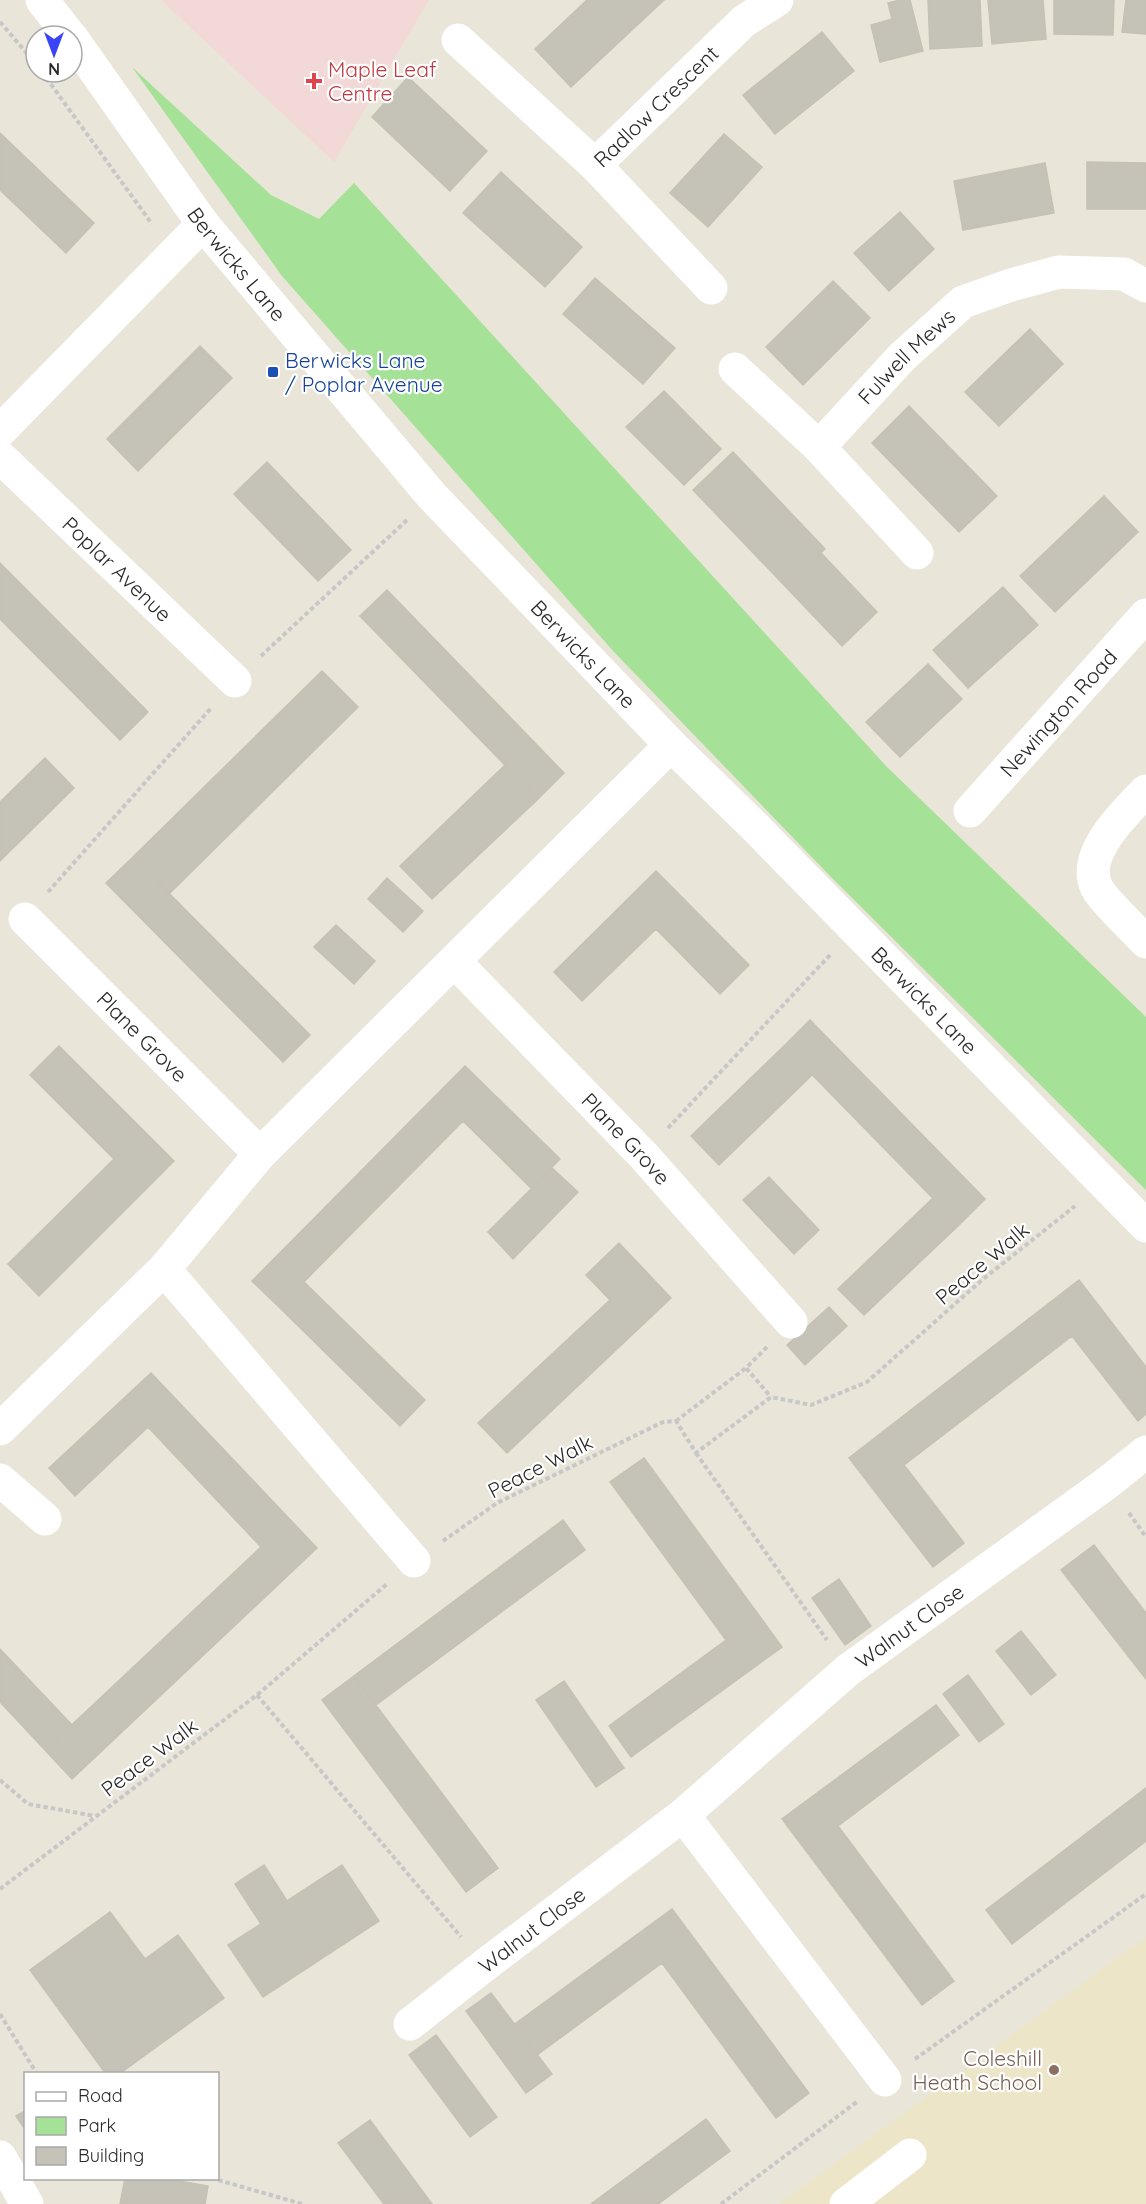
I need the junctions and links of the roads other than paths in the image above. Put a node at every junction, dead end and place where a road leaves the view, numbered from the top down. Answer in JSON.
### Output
{"nodes":[{"id":1,"x":42,"y":0,"type":"edge"},
{"id":2,"x":777,"y":0,"type":"edge"},
{"id":3,"x":61,"y":24,"type":"edge"},
{"id":4,"x":458,"y":40,"type":"dead end"},
{"id":5,"x":84,"y":55,"type":"edge"},
{"id":6,"x":595,"y":165,"type":"junction"},
{"id":7,"x":203,"y":224,"type":"junction"},
{"id":8,"x":1146,"y":286,"type":"edge"},
{"id":9,"x":711,"y":288,"type":"dead end"},
{"id":10,"x":735,"y":369,"type":"dead end"},
{"id":11,"x":0,"y":430,"type":"edge"},
{"id":12,"x":819,"y":447,"type":"junction"},
{"id":13,"x":0,"y":458,"type":"edge"},
{"id":14,"x":917,"y":553,"type":"dead end"},
{"id":15,"x":1143,"y":626,"type":"edge"},
{"id":16,"x":235,"y":681,"type":"road end"},
{"id":17,"x":671,"y":745,"type":"junction"},
{"id":18,"x":1146,"y":791,"type":"edge"},
{"id":19,"x":970,"y":811,"type":"dead end"},
{"id":20,"x":25,"y":918,"type":"road end"},
{"id":21,"x":1146,"y":942,"type":"edge"},
{"id":22,"x":455,"y":962,"type":"junction"},
{"id":23,"x":260,"y":1154,"type":"junction"},
{"id":24,"x":1146,"y":1226,"type":"edge"},
{"id":25,"x":164,"y":1269,"type":"junction"},
{"id":26,"x":790,"y":1323,"type":"road end"},
{"id":27,"x":0,"y":1429,"type":"edge"},
{"id":28,"x":1146,"y":1452,"type":"edge"},
{"id":29,"x":0,"y":1480,"type":"edge"},
{"id":30,"x":45,"y":1519,"type":"dead end"},
{"id":31,"x":414,"y":1561,"type":"road end"},
{"id":32,"x":683,"y":1815,"type":"junction"},
{"id":33,"x":410,"y":2024,"type":"dead end"},
{"id":34,"x":885,"y":2080,"type":"road end"},
{"id":35,"x":910,"y":2155,"type":"dead end"},
{"id":36,"x":0,"y":2157,"type":"edge"},
{"id":37,"x":27,"y":2204,"type":"edge"},
{"id":38,"x":846,"y":2204,"type":"edge"}],
"edges":[{"from":1,"to":3,"type":"street","name":"Berwicks Lane"},
{"from":2,"to":6,"type":"street","name":"Radlow Crescent"},
{"from":4,"to":6,"type":"street","name":"Radlow Crescent"},
{"from":5,"to":7,"type":"street","name":"Berwicks Lane"},
{"from":6,"to":9,"type":"street"},
{"from":7,"to":11,"type":"street"},
{"from":7,"to":17,"type":"street","name":"Berwicks Lane"},
{"from":8,"to":12,"type":"street","name":"Fulwell Mews"},
{"from":10,"to":12,"type":"street"},
{"from":12,"to":14,"type":"street"},
{"from":13,"to":16,"type":"street","name":"Poplar Avenue"},
{"from":15,"to":19,"type":"street","name":"Newington Road"},
{"from":17,"to":22,"type":"street"},
{"from":17,"to":24,"type":"street","name":"Berwicks Lane"},
{"from":18,"to":21,"type":"street"},
{"from":20,"to":23,"type":"street","name":"Plane Grove"},
{"from":22,"to":23,"type":"street"},
{"from":22,"to":26,"type":"street","name":"Plane Grove"},
{"from":23,"to":25,"type":"street"},
{"from":25,"to":27,"type":"street"},
{"from":25,"to":31,"type":"street"},
{"from":28,"to":32,"type":"street","name":"Walnut Close"},
{"from":29,"to":30,"type":"street"},
{"from":32,"to":33,"type":"street","name":"Walnut Close"},
{"from":32,"to":34,"type":"street"},
{"from":35,"to":38,"type":"street"},
{"from":36,"to":37,"type":"street"}]}
